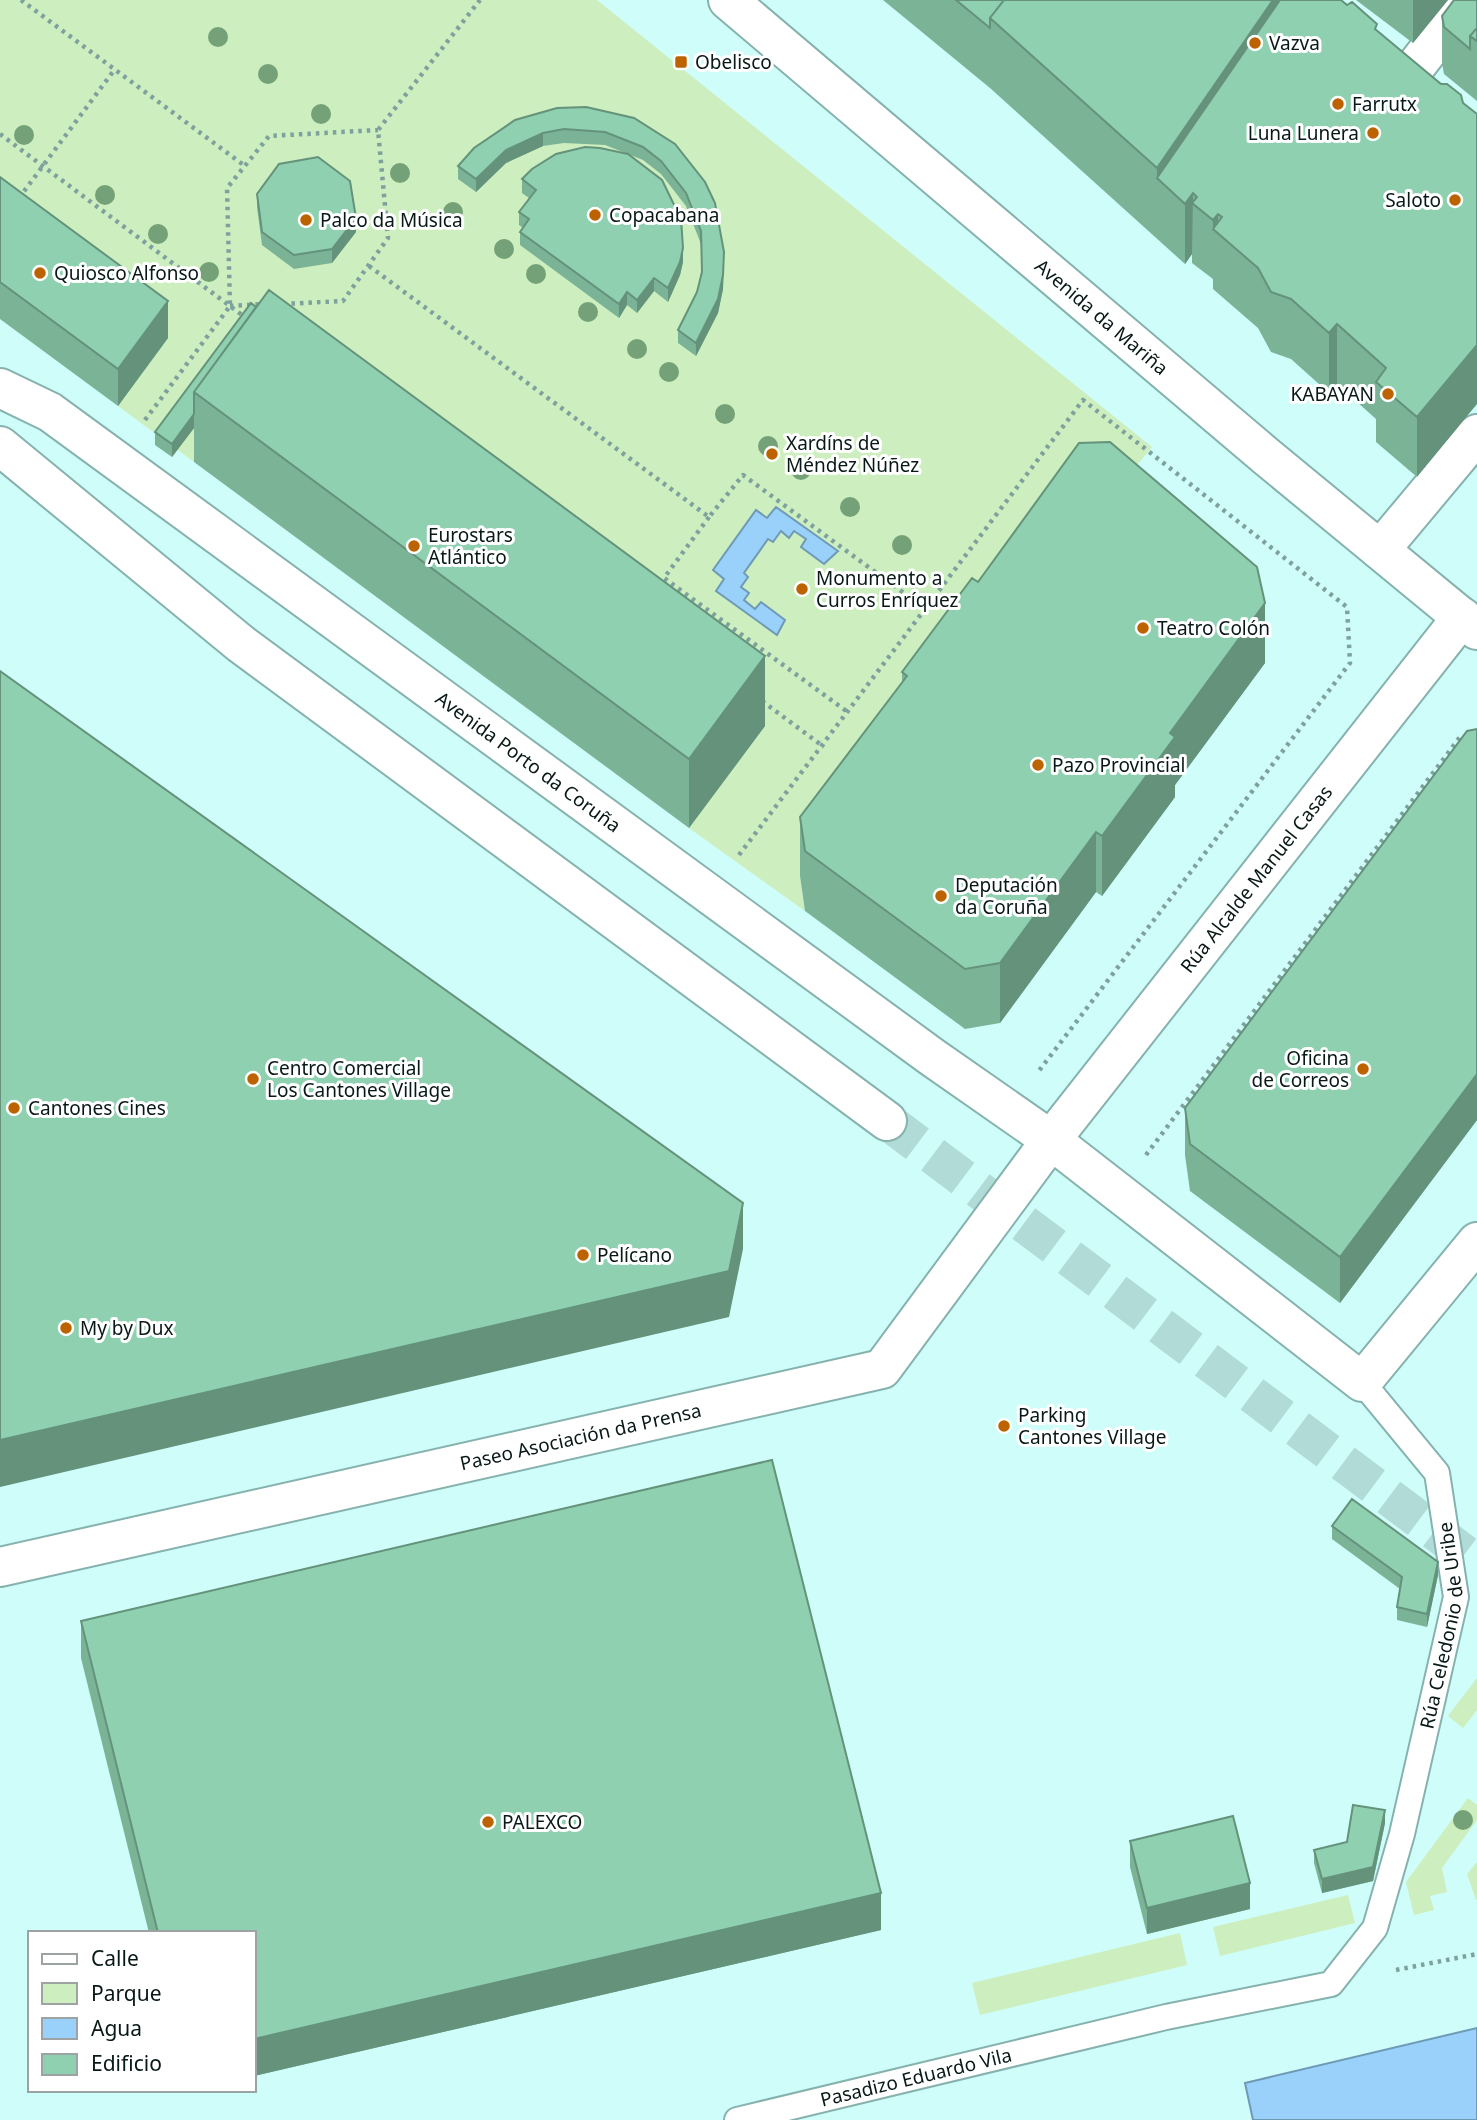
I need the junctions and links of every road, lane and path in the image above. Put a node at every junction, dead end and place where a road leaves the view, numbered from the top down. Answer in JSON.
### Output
{"nodes":[{"id":1,"x":21,"y":0,"type":"edge"},
{"id":2,"x":480,"y":0,"type":"edge"},
{"id":3,"x":728,"y":0,"type":"edge"},
{"id":4,"x":1467,"y":0,"type":"edge"},
{"id":5,"x":1375,"y":55,"type":"edge"},
{"id":6,"x":115,"y":69,"type":"junction"},
{"id":7,"x":1406,"y":79,"type":"junction"},
{"id":8,"x":1436,"y":106,"type":"edge"},
{"id":9,"x":378,"y":130,"type":"junction"},
{"id":10,"x":0,"y":134,"type":"edge"},
{"id":11,"x":43,"y":166,"type":"junction"},
{"id":12,"x":245,"y":166,"type":"junction"},
{"id":13,"x":13,"y":207,"type":"edge"},
{"id":14,"x":369,"y":266,"type":"junction"},
{"id":15,"x":268,"y":304,"type":"edge"},
{"id":16,"x":281,"y":304,"type":"edge"},
{"id":17,"x":230,"y":306,"type":"junction"},
{"id":18,"x":253,"y":322,"type":"edge"},
{"id":19,"x":0,"y":388,"type":"edge"},
{"id":20,"x":142,"y":424,"type":"dead end"},
{"id":21,"x":1477,"y":434,"type":"edge"},
{"id":22,"x":0,"y":446,"type":"edge"},
{"id":23,"x":709,"y":517,"type":"junction"},
{"id":24,"x":1380,"y":550,"type":"junction"},
{"id":25,"x":927,"y":610,"type":"junction"},
{"id":26,"x":1469,"y":624,"type":"edge"},
{"id":27,"x":757,"y":697,"type":"edge"},
{"id":28,"x":849,"y":713,"type":"junction"},
{"id":29,"x":1477,"y":744,"type":"edge"},
{"id":30,"x":824,"y":747,"type":"junction"},
{"id":31,"x":733,"y":862,"type":"dead end"},
{"id":32,"x":1031,"y":1082,"type":"dead end"},
{"id":33,"x":887,"y":1121,"type":"tunnel mouth"},
{"id":34,"x":1051,"y":1140,"type":"junction"},
{"id":35,"x":1144,"y":1157,"type":"dead end"},
{"id":36,"x":1477,"y":1242,"type":"edge"},
{"id":37,"x":1362,"y":1382,"type":"junction"},
{"id":38,"x":0,"y":1567,"type":"edge"},
{"id":39,"x":1477,"y":1954,"type":"edge"},
{"id":40,"x":1331,"y":1984,"type":"junction"},
{"id":41,"x":737,"y":2120,"type":"edge"}],
"edges":[{"from":1,"to":6,"type":"path"},
{"from":2,"to":9,"type":"path"},
{"from":3,"to":24,"type":"street","name":"Avenida da Mariña"},
{"from":4,"to":7,"type":"street"},
{"from":5,"to":7,"type":"street"},
{"from":6,"to":11,"type":"path"},
{"from":6,"to":12,"type":"path"},
{"from":7,"to":8,"type":"street"},
{"from":9,"to":12,"type":"path"},
{"from":9,"to":14,"type":"path"},
{"from":10,"to":11,"type":"path"},
{"from":11,"to":13,"type":"path"},
{"from":11,"to":17,"type":"path"},
{"from":12,"to":17,"type":"path"},
{"from":14,"to":16,"type":"path"},
{"from":14,"to":23,"type":"path"},
{"from":15,"to":17,"type":"path"},
{"from":17,"to":18,"type":"path"},
{"from":17,"to":20,"type":"path"},
{"from":19,"to":34,"type":"street","name":"Avenida Porto da Coruña"},
{"from":21,"to":24,"type":"street"},
{"from":22,"to":33,"type":"street"},
{"from":23,"to":25,"type":"path"},
{"from":23,"to":28,"type":"path"},
{"from":24,"to":26,"type":"street","name":"Avenida da Mariña"},
{"from":25,"to":28,"type":"path"},
{"from":25,"to":32,"type":"path"},
{"from":26,"to":34,"type":"street","name":"Rúa Alcalde Manuel Casas"},
{"from":27,"to":30,"type":"path"},
{"from":28,"to":30,"type":"path"},
{"from":29,"to":35,"type":"path"},
{"from":30,"to":31,"type":"path"},
{"from":34,"to":37,"type":"street","name":"Rúa Celedonio de Uribe"},
{"from":34,"to":38,"type":"street","name":"Paseo Asociación da Prensa"},
{"from":36,"to":37,"type":"street"},
{"from":37,"to":40,"type":"lane","name":"Rúa Celedonio de Uribe"},
{"from":39,"to":40,"type":"path"},
{"from":40,"to":41,"type":"lane","name":"Pasadizo Eduardo Vila"}]}
